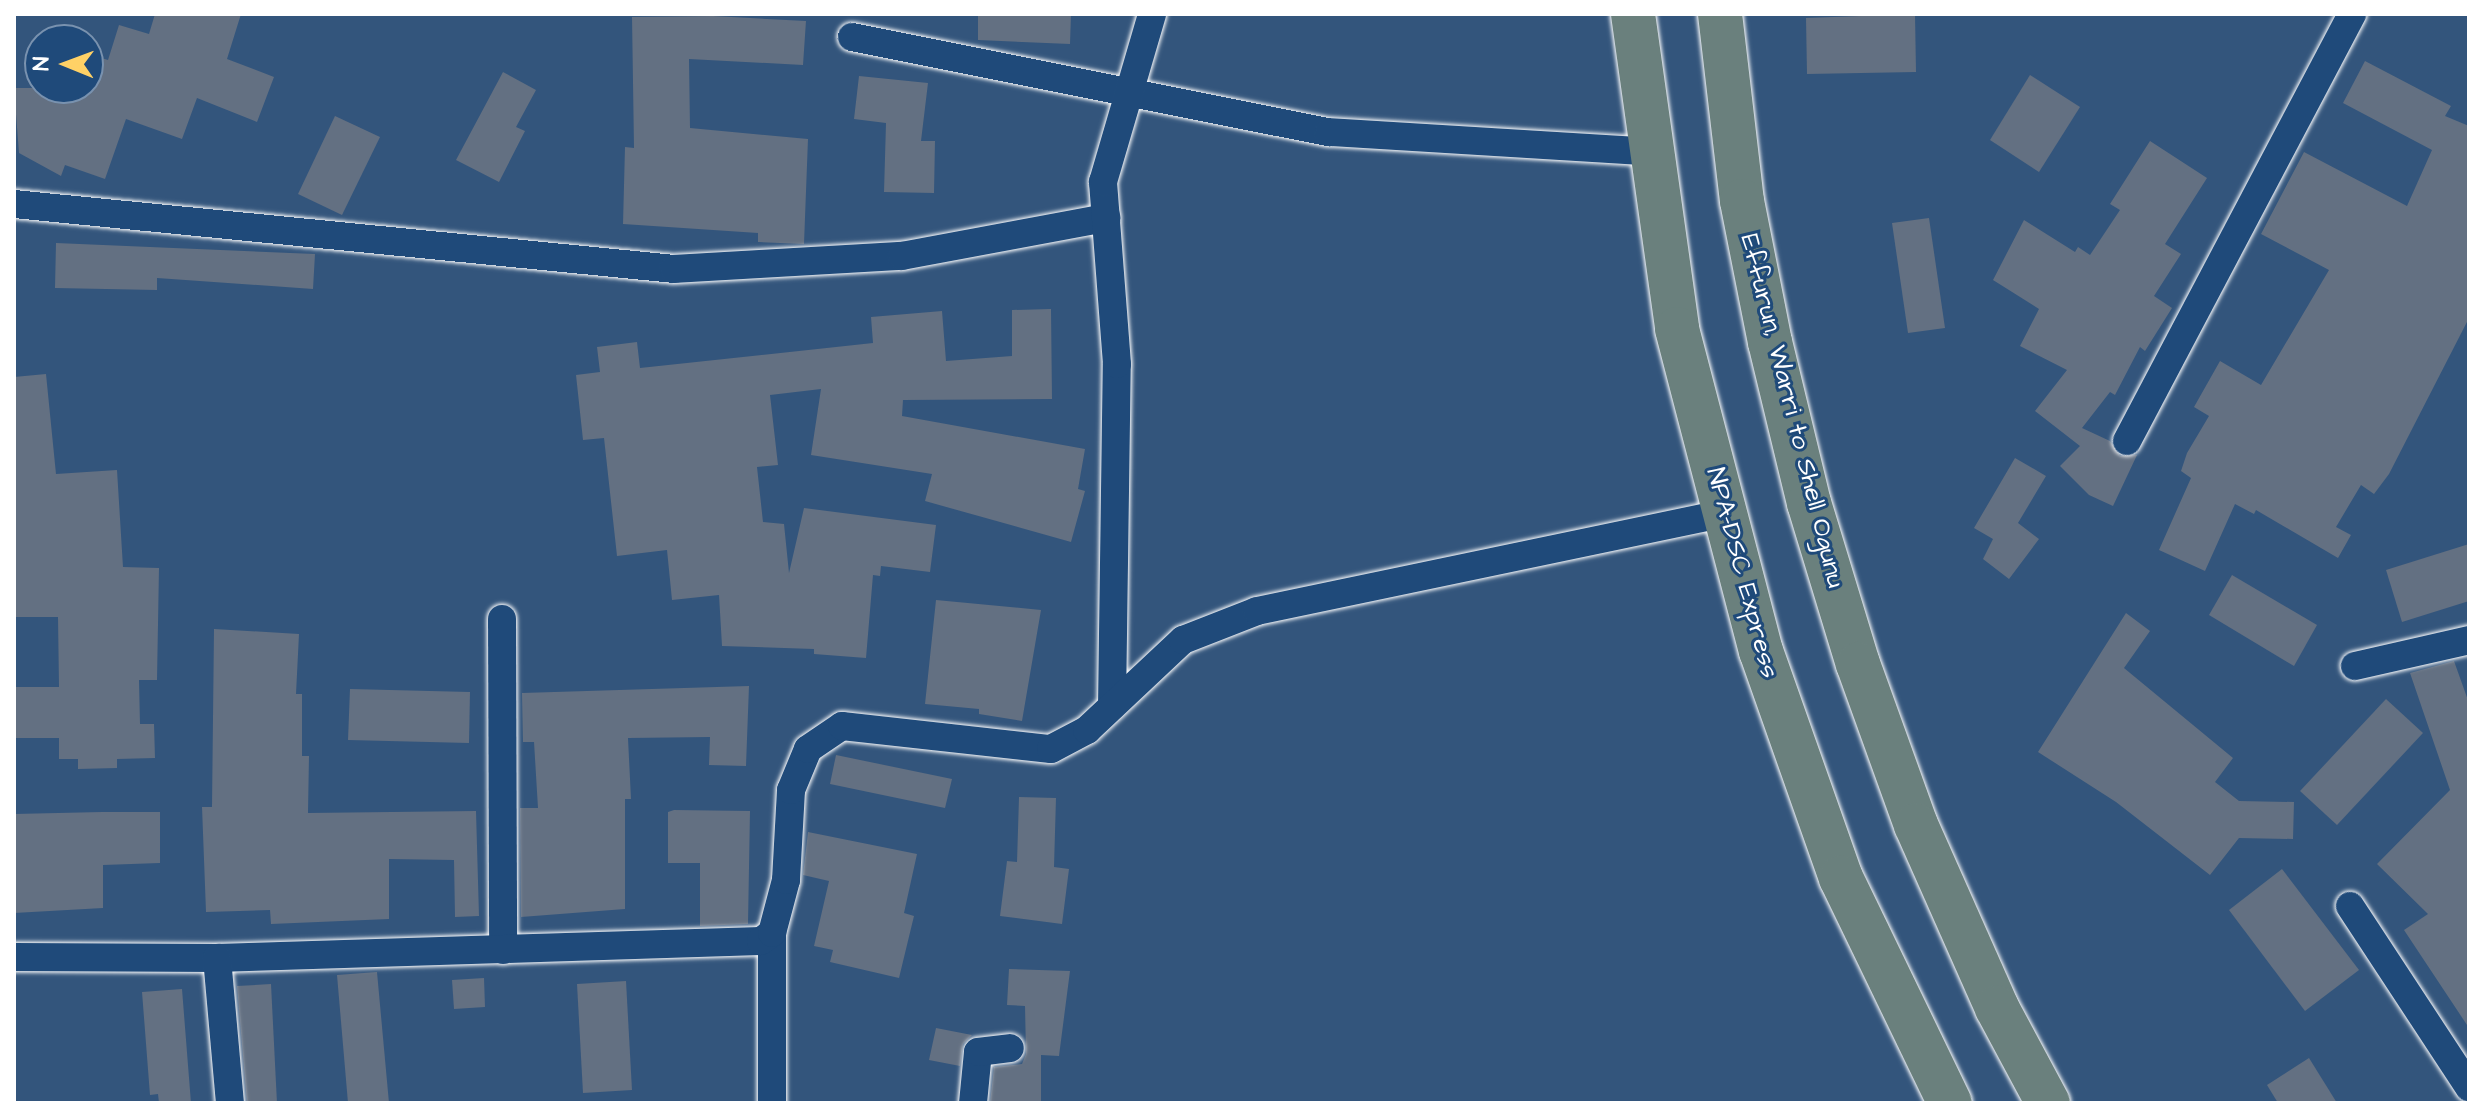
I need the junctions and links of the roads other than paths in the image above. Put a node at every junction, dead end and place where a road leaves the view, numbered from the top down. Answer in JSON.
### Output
{"nodes":[{"id":1,"x":1152,"y":14,"type":"edge"},
{"id":2,"x":1633,"y":14,"type":"edge"},
{"id":3,"x":1720,"y":14,"type":"edge"},
{"id":4,"x":2352,"y":14,"type":"edge"},
{"id":5,"x":852,"y":37,"type":"dead end"},
{"id":6,"x":1126,"y":92,"type":"junction"},
{"id":7,"x":1652,"y":152,"type":"junction"},
{"id":8,"x":14,"y":204,"type":"edge"},
{"id":9,"x":1106,"y":218,"type":"junction"},
{"id":10,"x":2127,"y":441,"type":"dead end"},
{"id":11,"x":1725,"y":513,"type":"junction"},
{"id":12,"x":502,"y":619,"type":"dead end"},
{"id":13,"x":2469,"y":640,"type":"edge"},
{"id":14,"x":2355,"y":666,"type":"dead end"},
{"id":15,"x":1112,"y":706,"type":"junction"},
{"id":16,"x":2350,"y":906,"type":"dead end"},
{"id":17,"x":772,"y":933,"type":"junction"},
{"id":18,"x":503,"y":950,"type":"junction"},
{"id":19,"x":14,"y":957,"type":"edge"},
{"id":20,"x":217,"y":958,"type":"junction"},
{"id":21,"x":1010,"y":1048,"type":"dead end"},
{"id":22,"x":2469,"y":1087,"type":"edge"},
{"id":23,"x":230,"y":1103,"type":"edge"},
{"id":24,"x":772,"y":1103,"type":"edge"},
{"id":25,"x":973,"y":1103,"type":"edge"},
{"id":26,"x":1950,"y":1103,"type":"edge"},
{"id":27,"x":2048,"y":1103,"type":"edge"}],
"edges":[{"from":1,"to":6,"type":"street"},
{"from":2,"to":7,"type":"main road","name":"NPA-DSC Express"},
{"from":3,"to":27,"type":"main road","name":"Effurun, Warri to Shell Ogunu"},
{"from":4,"to":10,"type":"street"},
{"from":5,"to":6,"type":"street"},
{"from":6,"to":7,"type":"street"},
{"from":6,"to":9,"type":"street"},
{"from":7,"to":11,"type":"main road","name":"NPA-DSC Express"},
{"from":8,"to":9,"type":"street"},
{"from":9,"to":15,"type":"street"},
{"from":11,"to":15,"type":"street"},
{"from":11,"to":26,"type":"main road","name":"NPA-DSC Express"},
{"from":12,"to":18,"type":"street"},
{"from":13,"to":14,"type":"street"},
{"from":15,"to":17,"type":"street"},
{"from":16,"to":22,"type":"street"},
{"from":17,"to":18,"type":"street"},
{"from":17,"to":24,"type":"street"},
{"from":18,"to":20,"type":"street"},
{"from":19,"to":20,"type":"street"},
{"from":20,"to":23,"type":"street"},
{"from":21,"to":25,"type":"street"}]}
